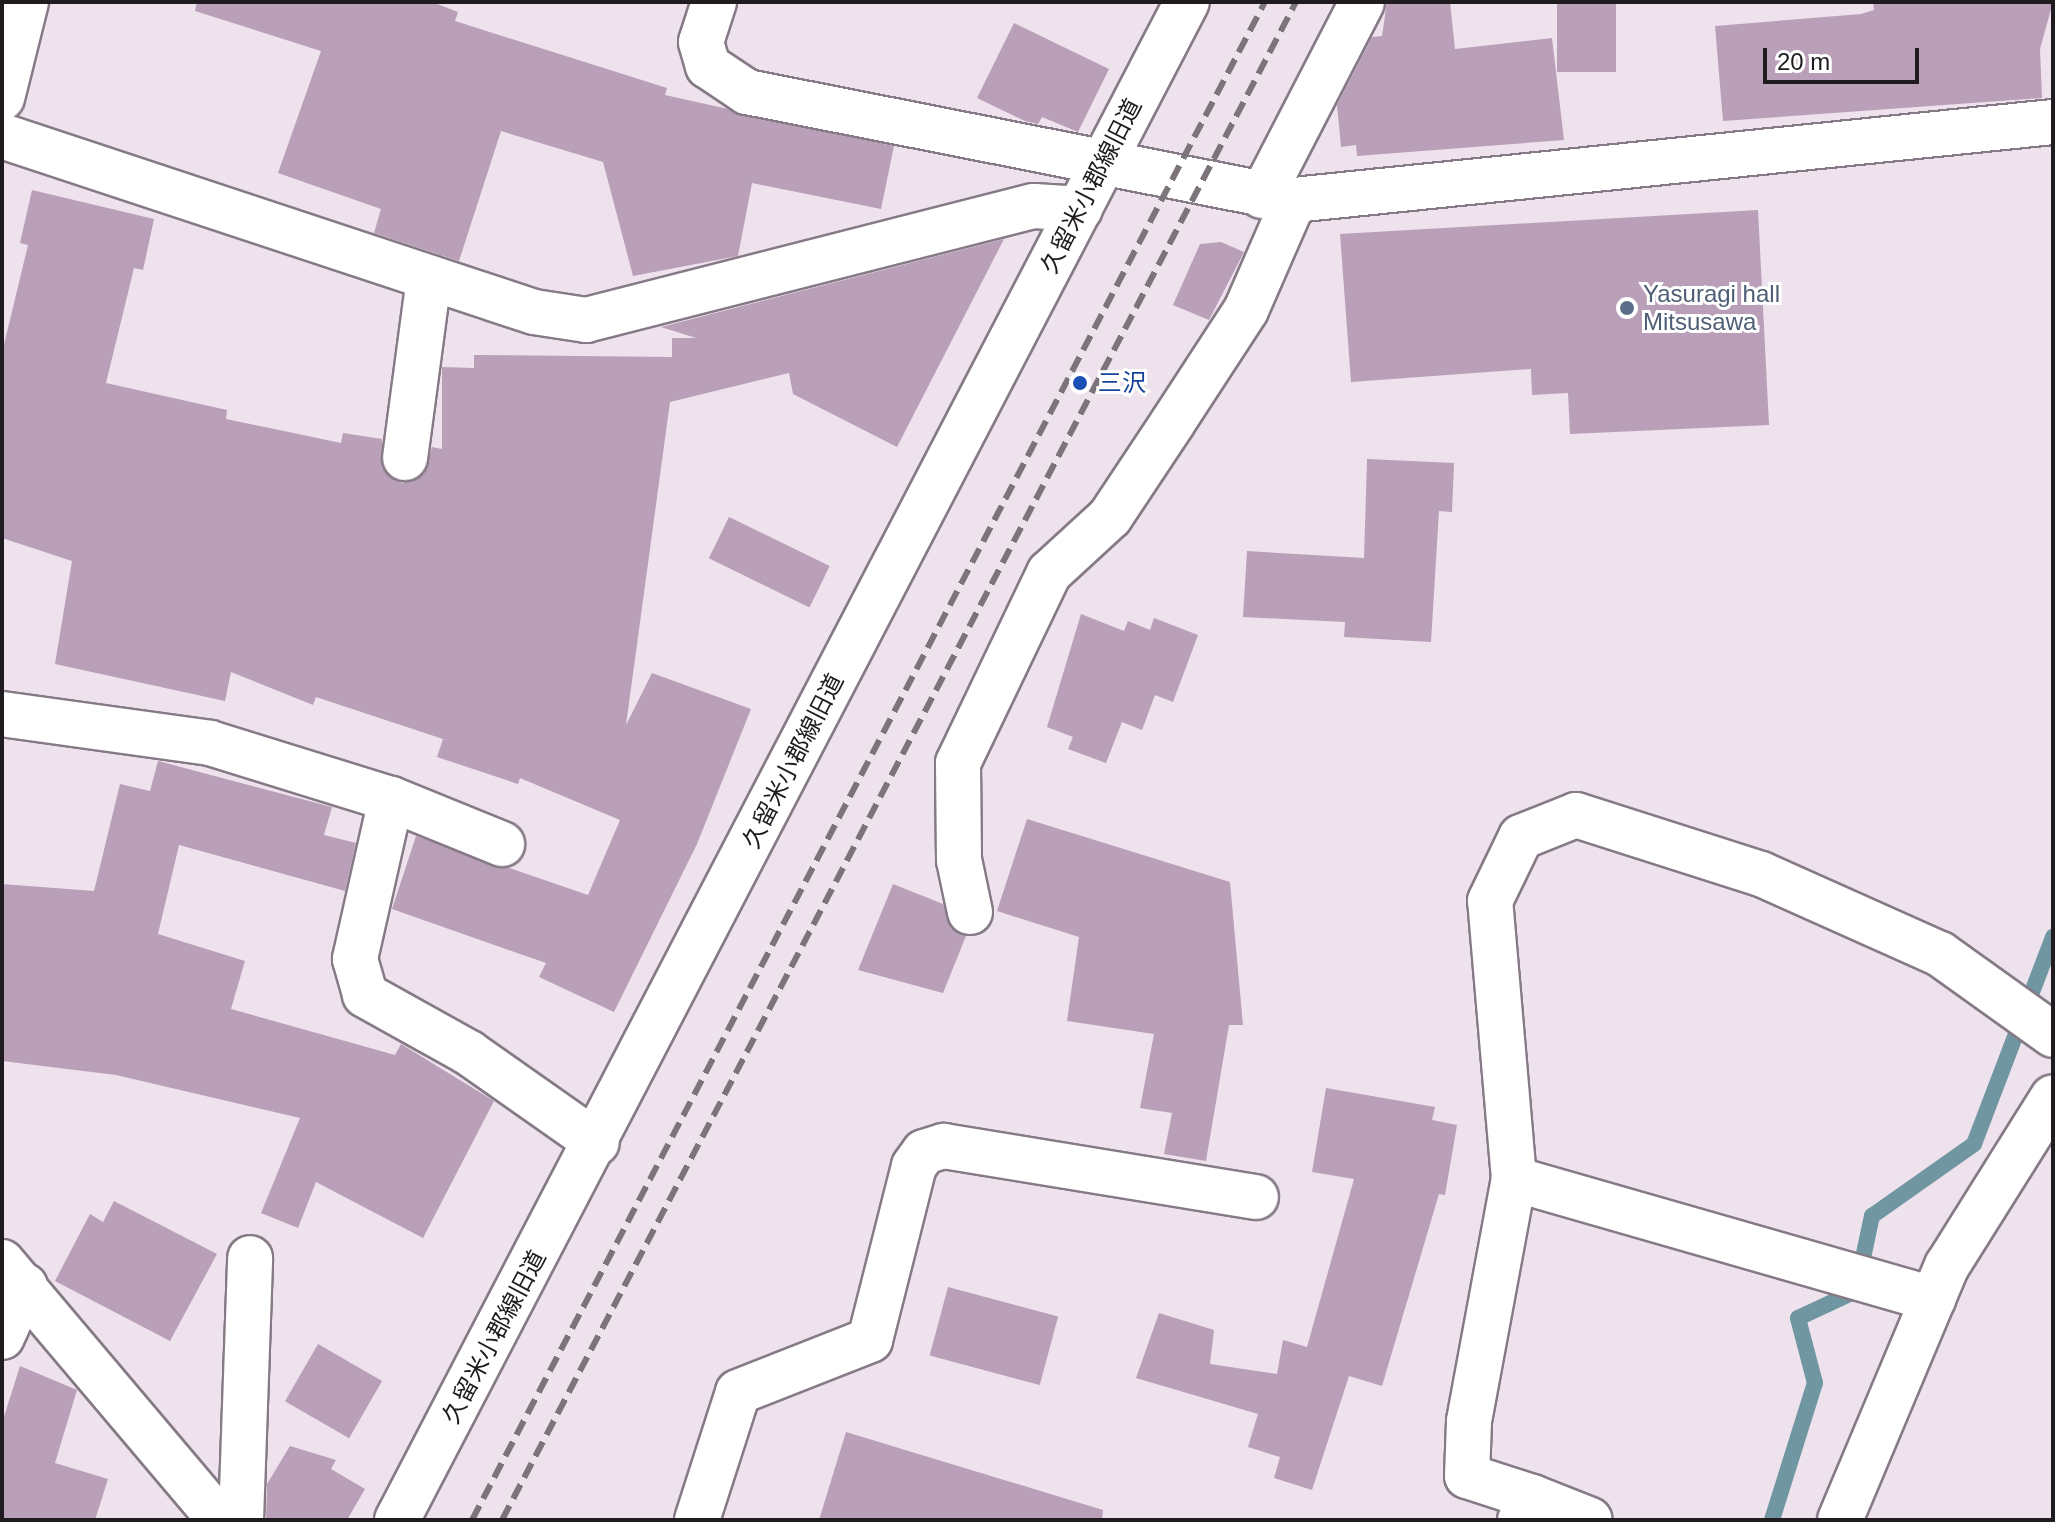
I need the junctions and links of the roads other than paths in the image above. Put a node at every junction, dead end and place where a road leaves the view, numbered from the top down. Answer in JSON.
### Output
{"nodes":[{"id":1,"x":26,"y":2,"type":"edge"},
{"id":2,"x":714,"y":2,"type":"edge"},
{"id":3,"x":1187,"y":2,"type":"edge"},
{"id":4,"x":1362,"y":2,"type":"edge"},
{"id":5,"x":2,"y":98,"type":"edge"},
{"id":6,"x":2053,"y":122,"type":"edge"},
{"id":7,"x":2,"y":136,"type":"edge"},
{"id":8,"x":1103,"y":159,"type":"junction"},
{"id":9,"x":1278,"y":198,"type":"junction"},
{"id":10,"x":1080,"y":209,"type":"junction"},
{"id":11,"x":429,"y":278,"type":"junction"},
{"id":12,"x":405,"y":458,"type":"dead end"},
{"id":13,"x":2,"y":714,"type":"edge"},
{"id":14,"x":391,"y":799,"type":"junction"},
{"id":15,"x":502,"y":844,"type":"dead end"},
{"id":16,"x":970,"y":912,"type":"dead end"},
{"id":17,"x":2053,"y":1035,"type":"edge"},
{"id":18,"x":2053,"y":1097,"type":"edge"},
{"id":19,"x":597,"y":1143,"type":"junction"},
{"id":20,"x":1514,"y":1179,"type":"junction"},
{"id":21,"x":1256,"y":1197,"type":"dead end"},
{"id":22,"x":250,"y":1258,"type":"dead end"},
{"id":23,"x":13,"y":1274,"type":"edge"},
{"id":24,"x":1933,"y":1299,"type":"junction"},
{"id":25,"x":2,"y":1337,"type":"edge"},
{"id":26,"x":1526,"y":1508,"type":"edge"},
{"id":27,"x":220,"y":1520,"type":"edge"},
{"id":28,"x":241,"y":1520,"type":"edge"},
{"id":29,"x":397,"y":1520,"type":"edge"},
{"id":30,"x":697,"y":1520,"type":"edge"},
{"id":31,"x":1590,"y":1520,"type":"edge"},
{"id":32,"x":1840,"y":1520,"type":"edge"}],
"edges":[{"from":1,"to":5,"type":"street"},
{"from":2,"to":8,"type":"street"},
{"from":3,"to":8,"type":"street","name":"久留米小郡線旧道"},
{"from":4,"to":9,"type":"street"},
{"from":6,"to":9,"type":"street"},
{"from":7,"to":11,"type":"street"},
{"from":8,"to":9,"type":"street"},
{"from":8,"to":10,"type":"street","name":"久留米小郡線旧道"},
{"from":9,"to":16,"type":"street"},
{"from":10,"to":11,"type":"street"},
{"from":10,"to":19,"type":"street","name":"久留米小郡線旧道"},
{"from":11,"to":12,"type":"street"},
{"from":13,"to":14,"type":"street"},
{"from":14,"to":15,"type":"street"},
{"from":14,"to":19,"type":"street"},
{"from":17,"to":20,"type":"street"},
{"from":18,"to":24,"type":"street"},
{"from":19,"to":29,"type":"street","name":"久留米小郡線旧道"},
{"from":20,"to":24,"type":"street"},
{"from":20,"to":26,"type":"street"},
{"from":21,"to":30,"type":"street"},
{"from":22,"to":28,"type":"street"},
{"from":23,"to":25,"type":"street"},
{"from":23,"to":27,"type":"street"},
{"from":24,"to":32,"type":"street"},
{"from":26,"to":31,"type":"street"}]}
